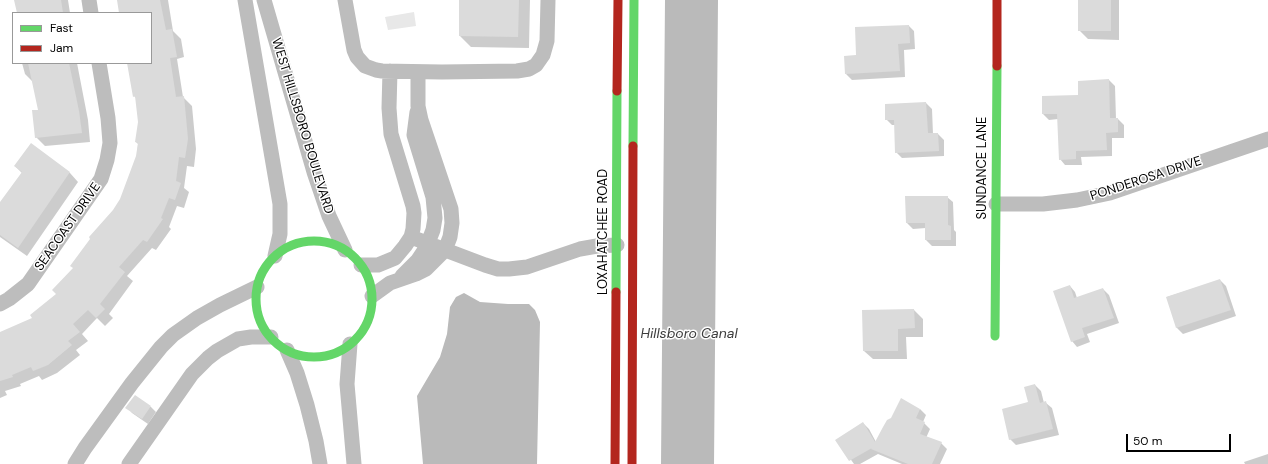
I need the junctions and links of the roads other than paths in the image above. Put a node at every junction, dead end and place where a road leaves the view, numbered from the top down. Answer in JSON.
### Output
{"nodes":[{"id":1,"x":89,"y":0,"type":"edge"},
{"id":2,"x":245,"y":0,"type":"edge"},
{"id":3,"x":264,"y":0,"type":"edge"},
{"id":4,"x":345,"y":0,"type":"edge"},
{"id":5,"x":548,"y":0,"type":"edge"},
{"id":6,"x":618,"y":0,"type":"edge"},
{"id":7,"x":634,"y":0,"type":"edge"},
{"id":8,"x":997,"y":0,"type":"edge"},
{"id":9,"x":91,"y":12,"type":"edge"},
{"id":10,"x":99,"y":64,"type":"edge"},
{"id":11,"x":390,"y":72,"type":"junction"},
{"id":12,"x":418,"y":72,"type":"junction"},
{"id":13,"x":1268,"y":139,"type":"edge"},
{"id":14,"x":425,"y":149,"type":"junction"},
{"id":15,"x":398,"y":159,"type":"junction"},
{"id":16,"x":996,"y":204,"type":"junction"},
{"id":17,"x":411,"y":237,"type":"junction"},
{"id":18,"x":428,"y":244,"type":"junction"},
{"id":19,"x":617,"y":245,"type":"junction"},
{"id":20,"x":345,"y":250,"type":"junction"},
{"id":21,"x":445,"y":250,"type":"junction"},
{"id":22,"x":275,"y":256,"type":"junction"},
{"id":23,"x":362,"y":265,"type":"junction"},
{"id":24,"x":398,"y":279,"type":"junction"},
{"id":25,"x":258,"y":287,"type":"junction"},
{"id":26,"x":372,"y":296,"type":"junction"},
{"id":27,"x":0,"y":304,"type":"edge"},
{"id":28,"x":995,"y":336,"type":"dead end"},
{"id":29,"x":271,"y":337,"type":"junction"},
{"id":30,"x":350,"y":344,"type":"junction"},
{"id":31,"x":287,"y":350,"type":"junction"},
{"id":32,"x":75,"y":464,"type":"edge"},
{"id":33,"x":129,"y":464,"type":"edge"},
{"id":34,"x":320,"y":464,"type":"edge"},
{"id":35,"x":354,"y":464,"type":"edge"},
{"id":36,"x":615,"y":464,"type":"edge"},
{"id":37,"x":632,"y":464,"type":"edge"}],
"edges":[{"from":1,"to":9,"type":"street"},
{"from":2,"to":22,"type":"street","name":"WEST HILLSBORO BOULEVARD"},
{"from":3,"to":20,"type":"street","name":"WEST HILLSBORO BOULEVARD"},
{"from":4,"to":11,"type":"street"},
{"from":5,"to":12,"type":"street"},
{"from":6,"to":19,"type":"main road","name":"LOXAHATCHEE ROAD"},
{"from":7,"to":37,"type":"main road"},
{"from":8,"to":16,"type":"main road","name":"SUNDANCE LANE"},
{"from":10,"to":27,"type":"street","name":"SEACOAST DRIVE"},
{"from":11,"to":12,"type":"street"},
{"from":11,"to":15,"type":"street"},
{"from":12,"to":14,"type":"street"},
{"from":13,"to":16,"type":"street","name":"PONDEROSA DRIVE"},
{"from":14,"to":15,"type":"street"},
{"from":14,"to":18,"type":"street"},
{"from":14,"to":21,"type":"street"},
{"from":15,"to":17,"type":"street"},
{"from":16,"to":28,"type":"main road","name":"SUNDANCE LANE"},
{"from":17,"to":18,"type":"street"},
{"from":17,"to":23,"type":"street"},
{"from":18,"to":21,"type":"street"},
{"from":18,"to":24,"type":"street"},
{"from":19,"to":21,"type":"street"},
{"from":19,"to":36,"type":"main road","name":"LOXAHATCHEE ROAD"},
{"from":20,"to":22,"type":"main road"},
{"from":20,"to":23,"type":"main road"},
{"from":21,"to":24,"type":"street"},
{"from":22,"to":25,"type":"main road"},
{"from":23,"to":26,"type":"main road"},
{"from":24,"to":26,"type":"street"},
{"from":25,"to":29,"type":"main road"},
{"from":25,"to":32,"type":"street"},
{"from":26,"to":30,"type":"main road"},
{"from":29,"to":31,"type":"main road"},
{"from":29,"to":33,"type":"street"},
{"from":30,"to":31,"type":"main road"},
{"from":30,"to":35,"type":"street"},
{"from":31,"to":34,"type":"street"}]}
